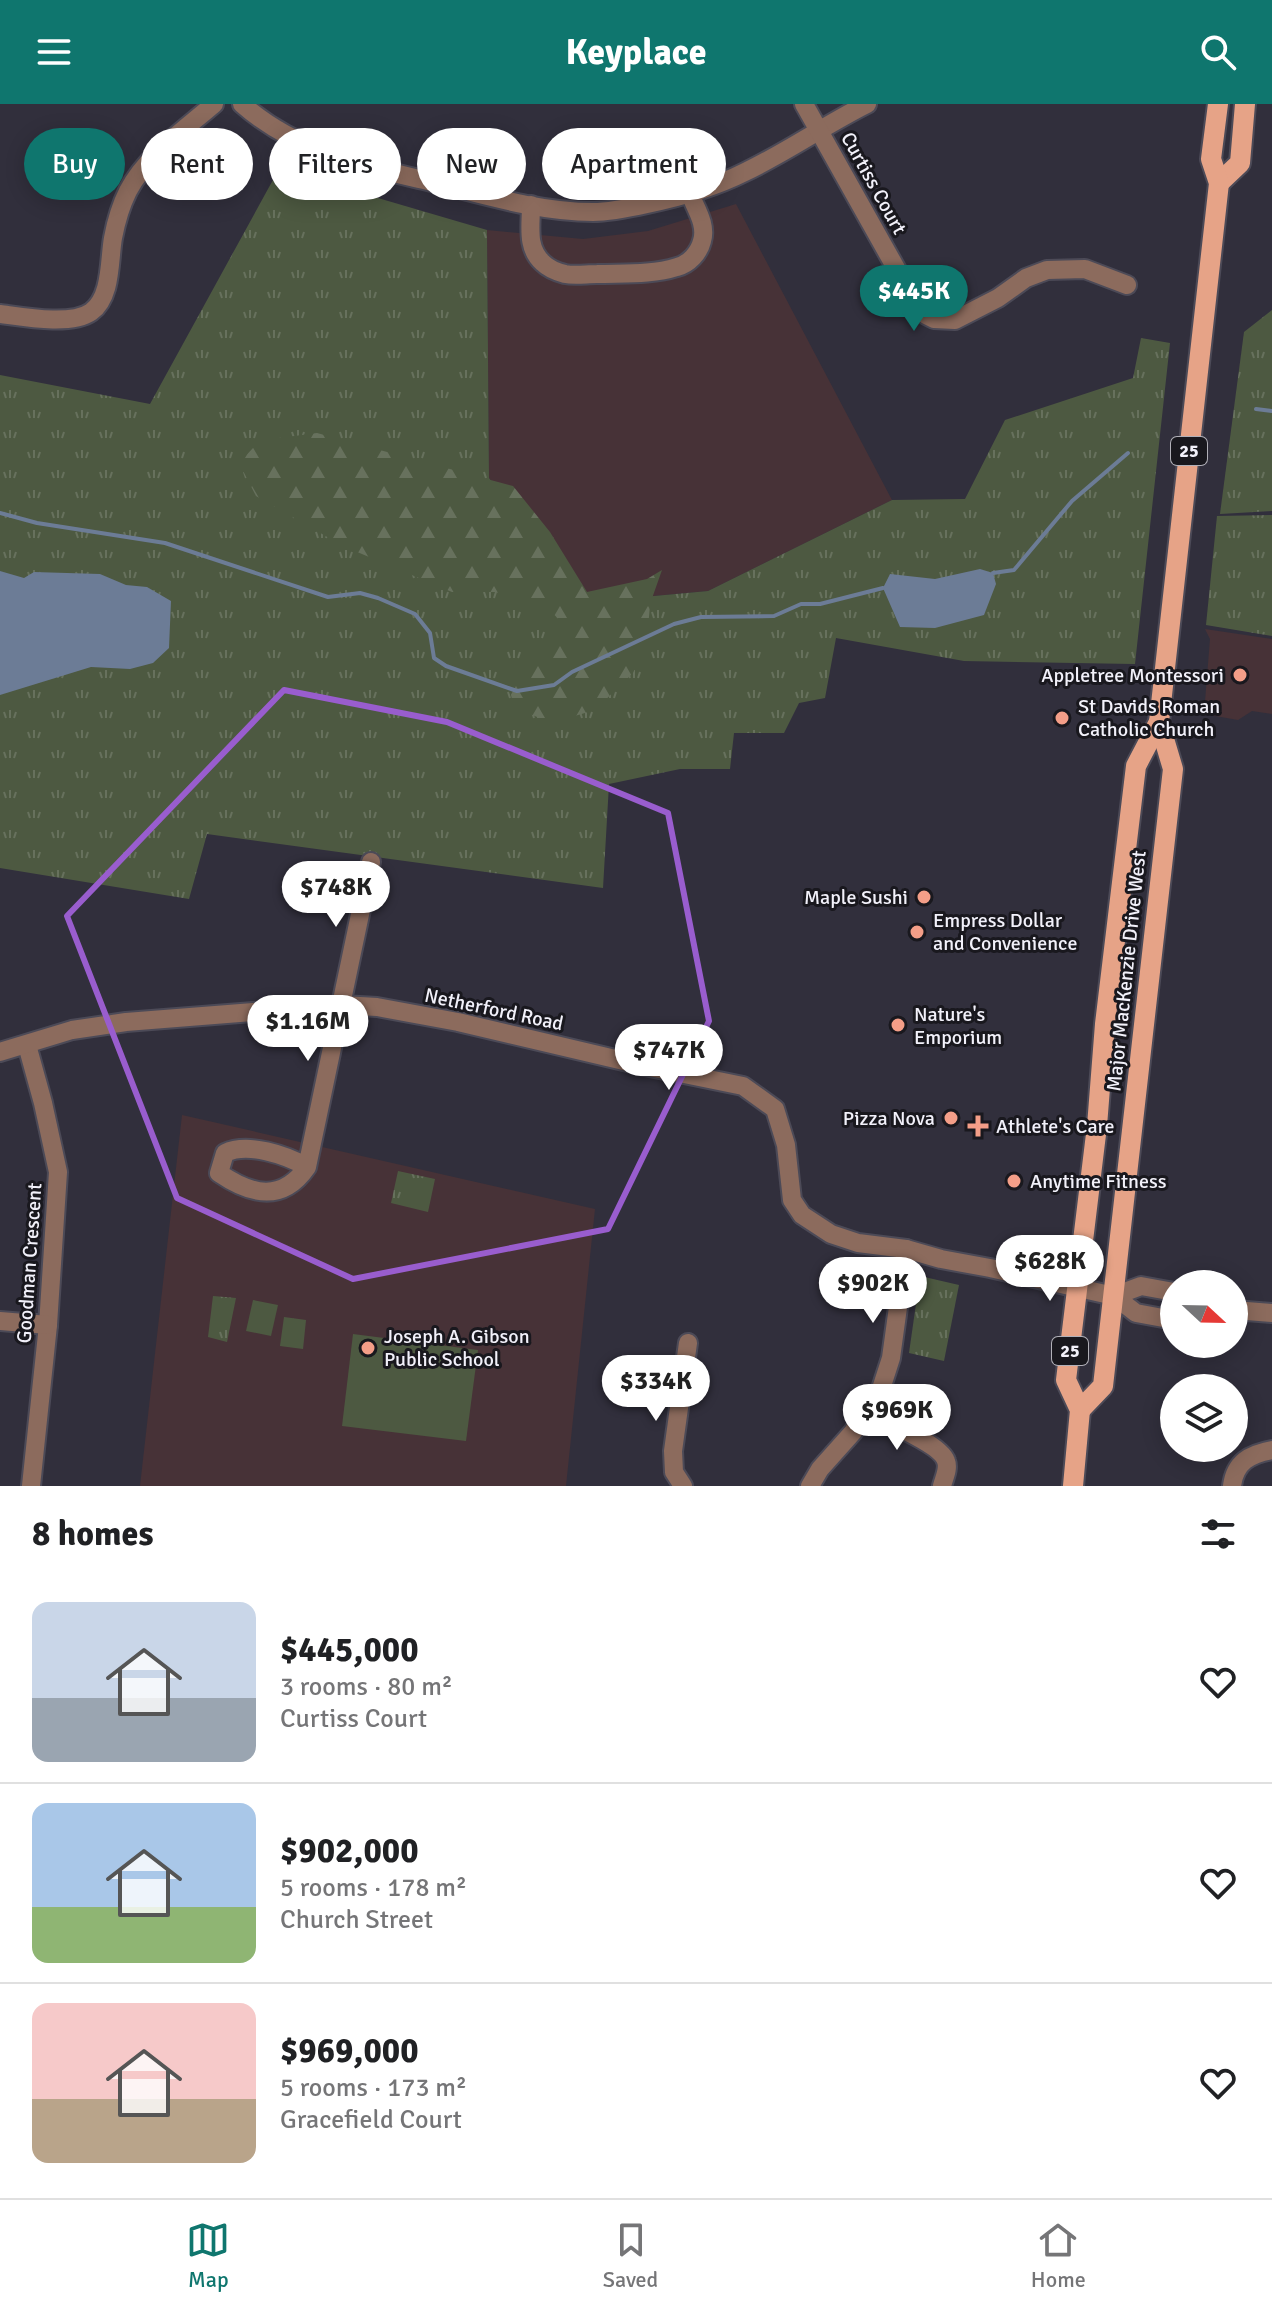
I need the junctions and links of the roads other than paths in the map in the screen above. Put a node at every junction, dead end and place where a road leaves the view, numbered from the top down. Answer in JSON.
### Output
{"nodes":[{"id":1,"x":214,"y":104,"type":"edge"},
{"id":2,"x":242,"y":104,"type":"edge"},
{"id":3,"x":804,"y":104,"type":"edge"},
{"id":4,"x":867,"y":104,"type":"edge"},
{"id":5,"x":1218,"y":104,"type":"edge"},
{"id":6,"x":1245,"y":104,"type":"edge"},
{"id":7,"x":819,"y":132,"type":"junction"},
{"id":8,"x":726,"y":180,"type":"edge"},
{"id":9,"x":1219,"y":183,"type":"junction"},
{"id":10,"x":672,"y":200,"type":"edge"},
{"id":11,"x":692,"y":200,"type":"edge"},
{"id":12,"x":531,"y":205,"type":"junction"},
{"id":13,"x":1127,"y":285,"type":"dead end"},
{"id":14,"x":0,"y":314,"type":"edge"},
{"id":15,"x":1159,"y":722,"type":"junction"},
{"id":16,"x":371,"y":862,"type":"dead end"},
{"id":17,"x":342,"y":1005,"type":"junction"},
{"id":18,"x":27,"y":1045,"type":"junction"},
{"id":19,"x":0,"y":1052,"type":"edge"},
{"id":20,"x":307,"y":1167,"type":"dead end"},
{"id":21,"x":906,"y":1249,"type":"junction"},
{"id":22,"x":1079,"y":1289,"type":"junction"},
{"id":23,"x":1160,"y":1289,"type":"edge"},
{"id":24,"x":1114,"y":1296,"type":"junction"},
{"id":25,"x":1248,"y":1311,"type":"edge"},
{"id":26,"x":1272,"y":1313,"type":"edge"},
{"id":27,"x":1160,"y":1317,"type":"edge"},
{"id":28,"x":0,"y":1321,"type":"edge"},
{"id":29,"x":48,"y":1325,"type":"junction"},
{"id":30,"x":688,"y":1343,"type":"dead end"},
{"id":31,"x":1080,"y":1410,"type":"junction"},
{"id":32,"x":866,"y":1412,"type":"junction"},
{"id":33,"x":1272,"y":1450,"type":"edge"},
{"id":34,"x":31,"y":1486,"type":"edge"},
{"id":35,"x":683,"y":1486,"type":"edge"},
{"id":36,"x":810,"y":1486,"type":"edge"},
{"id":37,"x":942,"y":1486,"type":"edge"},
{"id":38,"x":1073,"y":1486,"type":"edge"},
{"id":39,"x":1232,"y":1486,"type":"edge"}],
"edges":[{"from":1,"to":14,"type":"street"},
{"from":2,"to":12,"type":"street"},
{"from":3,"to":7,"type":"street","name":"Curtiss Court"},
{"from":4,"to":7,"type":"street"},
{"from":5,"to":9,"type":"main road","name":"Major MacKenzie Drive West","number":"25"},
{"from":6,"to":9,"type":"main road","name":"Major MacKenzie Drive West","number":"25"},
{"from":7,"to":8,"type":"street"},
{"from":7,"to":13,"type":"street","name":"Curtiss Court"},
{"from":9,"to":15,"type":"main road","name":"Major MacKenzie Drive West","number":"25"},
{"from":10,"to":12,"type":"street"},
{"from":11,"to":12,"type":"street"},
{"from":15,"to":22,"type":"main road","name":"Major MacKenzie Drive West","number":"25"},
{"from":15,"to":24,"type":"main road","name":"Major MacKenzie Drive West","number":"25"},
{"from":16,"to":17,"type":"street"},
{"from":17,"to":18,"type":"street","name":"Netherford Road"},
{"from":17,"to":20,"type":"street"},
{"from":17,"to":21,"type":"street","name":"Netherford Road"},
{"from":18,"to":19,"type":"street","name":"Netherford Road"},
{"from":18,"to":29,"type":"street","name":"Goodman Crescent"},
{"from":21,"to":22,"type":"street","name":"Netherford Road"},
{"from":21,"to":32,"type":"street"},
{"from":22,"to":24,"type":"street","name":"Netherford Road"},
{"from":22,"to":31,"type":"main road","name":"Major MacKenzie Drive West","number":"25"},
{"from":23,"to":24,"type":"street"},
{"from":24,"to":27,"type":"street"},
{"from":24,"to":31,"type":"main road","name":"Major MacKenzie Drive West","number":"25"},
{"from":25,"to":26,"type":"street"},
{"from":28,"to":29,"type":"street"},
{"from":29,"to":34,"type":"street","name":"Goodman Crescent"},
{"from":30,"to":35,"type":"street"},
{"from":31,"to":38,"type":"main road","name":"Major MacKenzie Drive West","number":"25"},
{"from":32,"to":36,"type":"street"},
{"from":32,"to":37,"type":"street"},
{"from":33,"to":39,"type":"street"}]}
